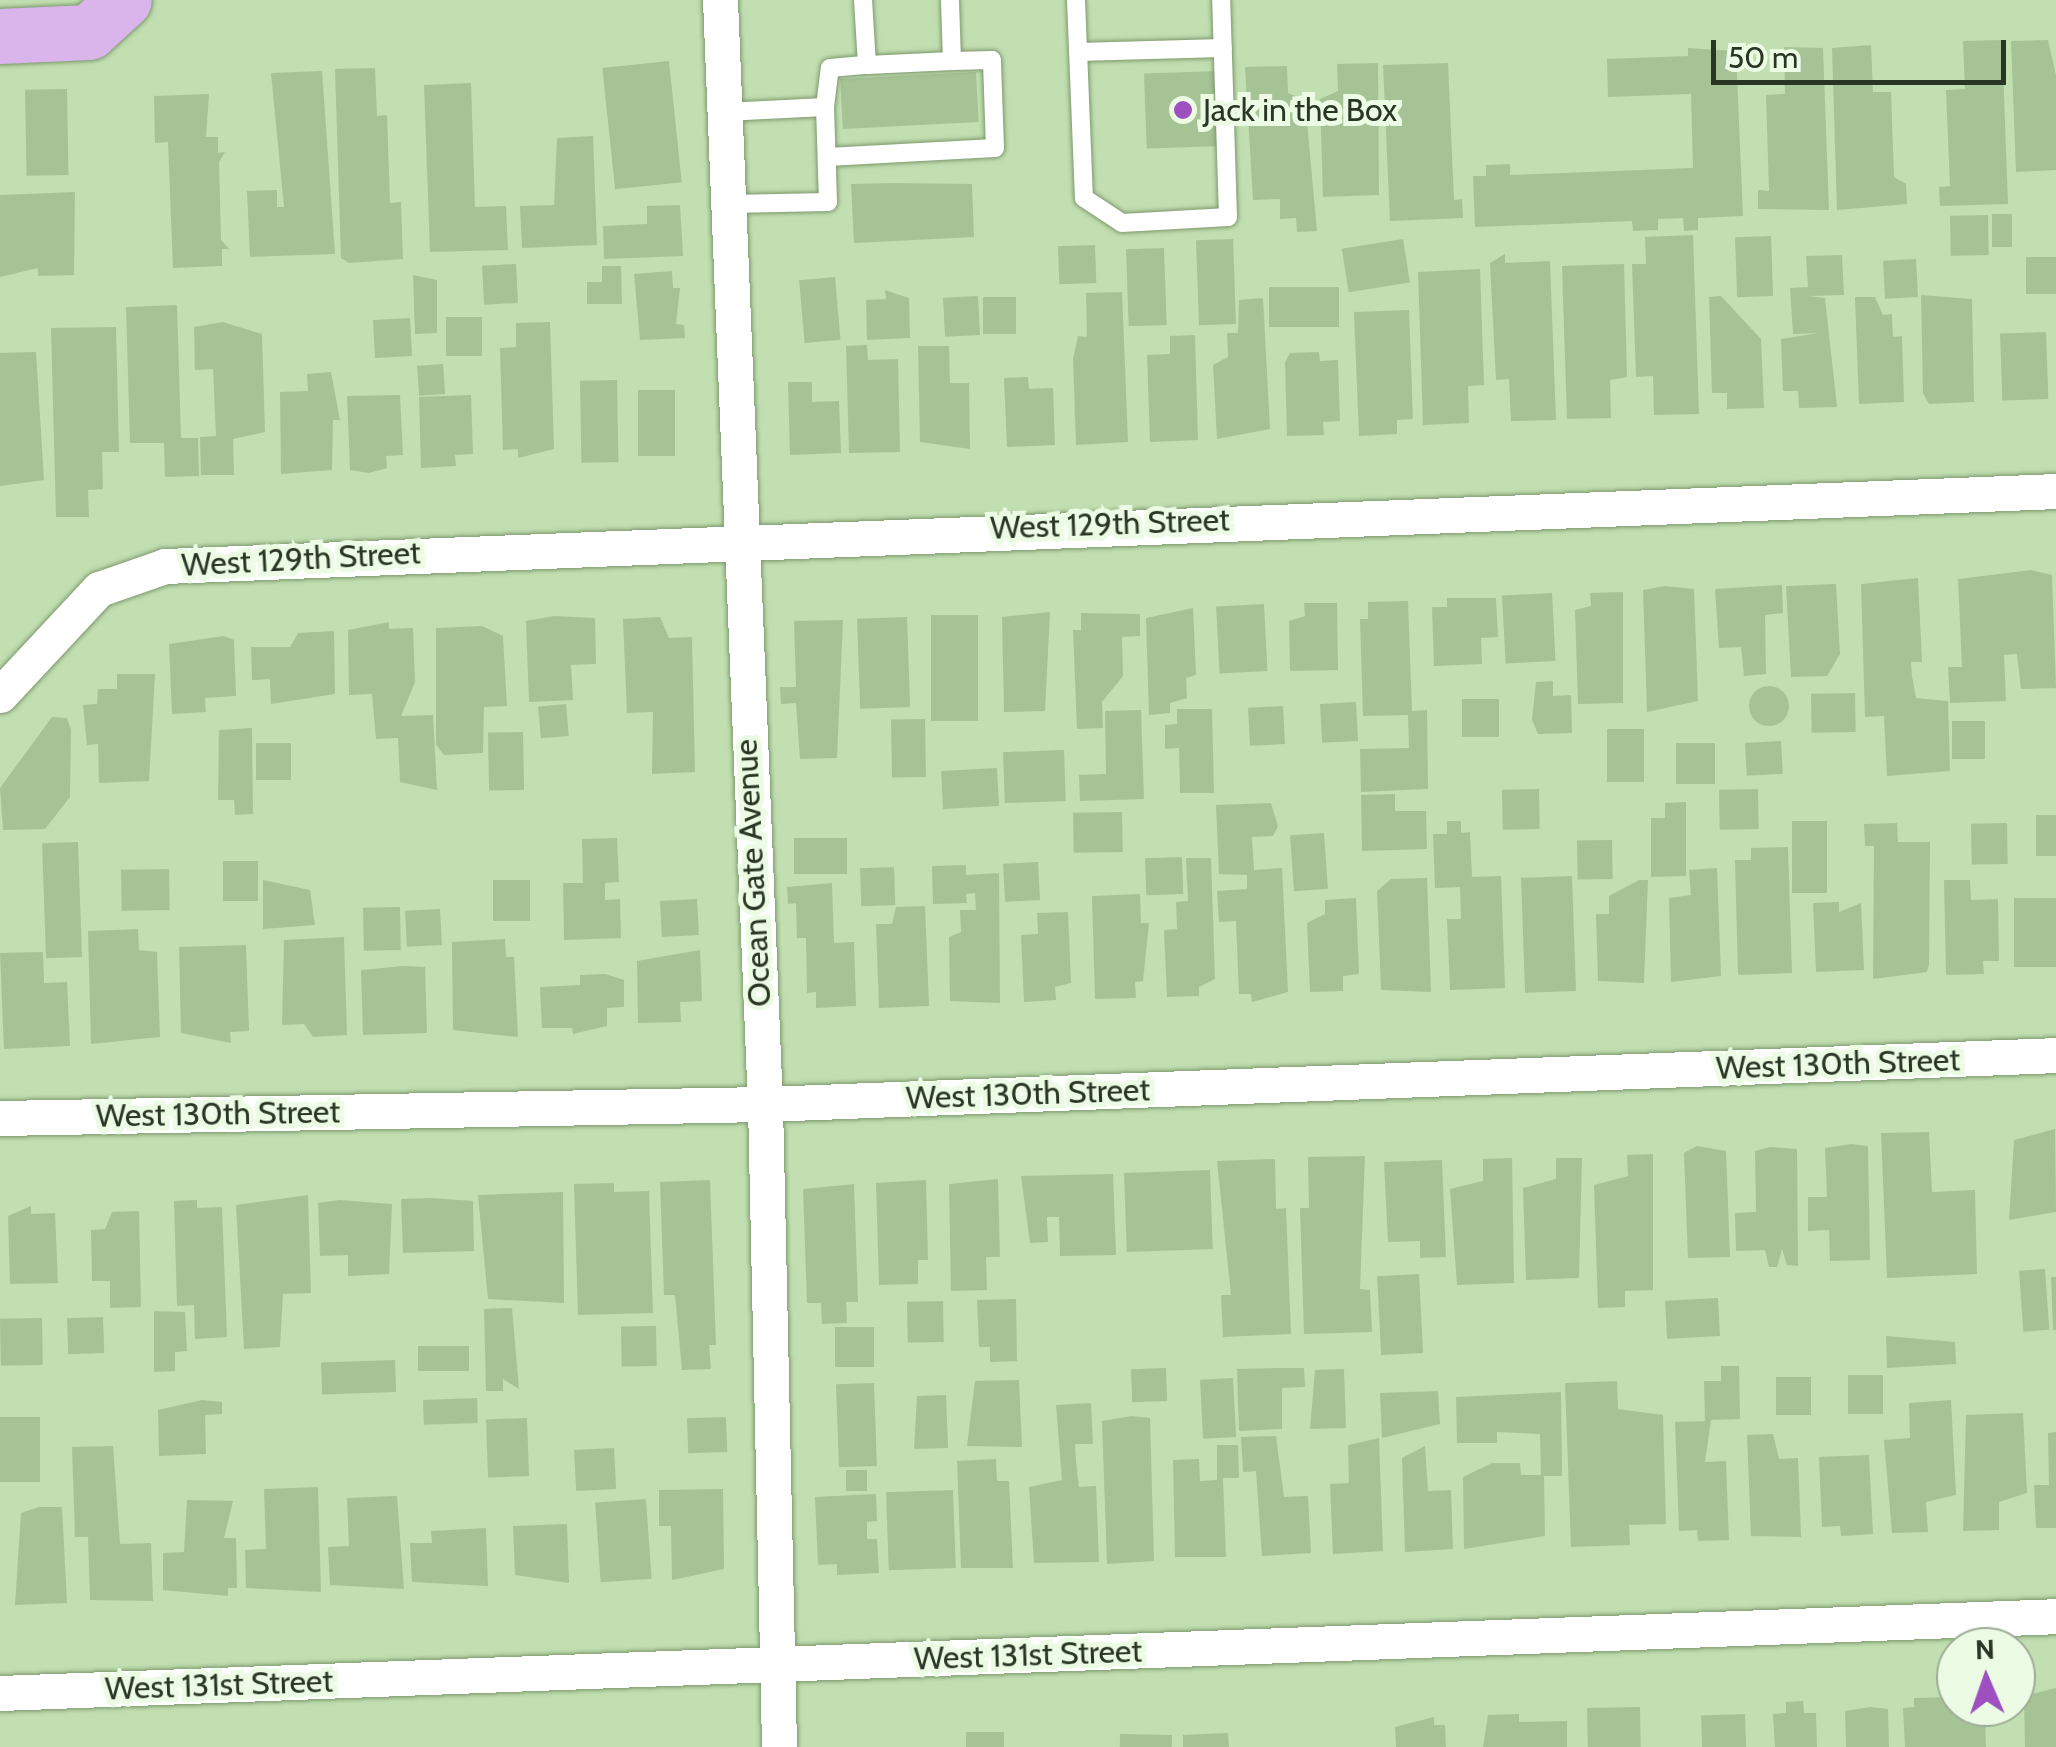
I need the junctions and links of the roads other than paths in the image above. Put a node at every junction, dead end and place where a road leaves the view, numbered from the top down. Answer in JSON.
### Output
{"nodes":[{"id":1,"x":124,"y":0,"type":"edge"},
{"id":2,"x":720,"y":0,"type":"edge"},
{"id":3,"x":863,"y":0,"type":"edge"},
{"id":4,"x":950,"y":0,"type":"edge"},
{"id":5,"x":1076,"y":0,"type":"edge"},
{"id":6,"x":1221,"y":0,"type":"edge"},
{"id":7,"x":0,"y":36,"type":"edge"},
{"id":8,"x":1223,"y":48,"type":"junction"},
{"id":9,"x":1078,"y":52,"type":"junction"},
{"id":10,"x":952,"y":61,"type":"junction"},
{"id":11,"x":866,"y":66,"type":"junction"},
{"id":12,"x":825,"y":107,"type":"junction"},
{"id":13,"x":725,"y":112,"type":"junction"},
{"id":14,"x":827,"y":157,"type":"junction"},
{"id":15,"x":729,"y":204,"type":"junction"},
{"id":16,"x":2056,"y":491,"type":"edge"},
{"id":17,"x":736,"y":538,"type":"junction"},
{"id":18,"x":0,"y":695,"type":"edge"},
{"id":19,"x":2056,"y":1055,"type":"edge"},
{"id":20,"x":764,"y":1104,"type":"junction"},
{"id":21,"x":0,"y":1118,"type":"edge"},
{"id":22,"x":2056,"y":1616,"type":"edge"},
{"id":23,"x":776,"y":1665,"type":"junction"},
{"id":24,"x":0,"y":1693,"type":"edge"},
{"id":25,"x":779,"y":1747,"type":"edge"}],
"edges":[{"from":1,"to":7,"type":"main road"},
{"from":2,"to":13,"type":"street","name":"Ocean Gate Avenue"},
{"from":3,"to":11,"type":"lane"},
{"from":4,"to":10,"type":"lane"},
{"from":5,"to":9,"type":"lane"},
{"from":6,"to":8,"type":"lane"},
{"from":8,"to":9,"type":"lane"},
{"from":8,"to":9,"type":"lane"},
{"from":10,"to":11,"type":"lane"},
{"from":10,"to":14,"type":"lane"},
{"from":11,"to":12,"type":"lane"},
{"from":12,"to":13,"type":"lane"},
{"from":12,"to":14,"type":"lane"},
{"from":13,"to":15,"type":"street","name":"Ocean Gate Avenue"},
{"from":14,"to":15,"type":"lane"},
{"from":15,"to":17,"type":"street","name":"Ocean Gate Avenue"},
{"from":16,"to":17,"type":"street","name":"West 129th Street"},
{"from":17,"to":18,"type":"street","name":"West 129th Street"},
{"from":17,"to":20,"type":"street","name":"Ocean Gate Avenue"},
{"from":19,"to":20,"type":"street","name":"West 130th Street"},
{"from":20,"to":21,"type":"street","name":"West 130th Street"},
{"from":20,"to":23,"type":"street","name":"Ocean Gate Avenue"},
{"from":22,"to":23,"type":"street","name":"West 131st Street"},
{"from":23,"to":24,"type":"street","name":"West 131st Street"},
{"from":23,"to":25,"type":"street","name":"Ocean Gate Avenue"}]}
